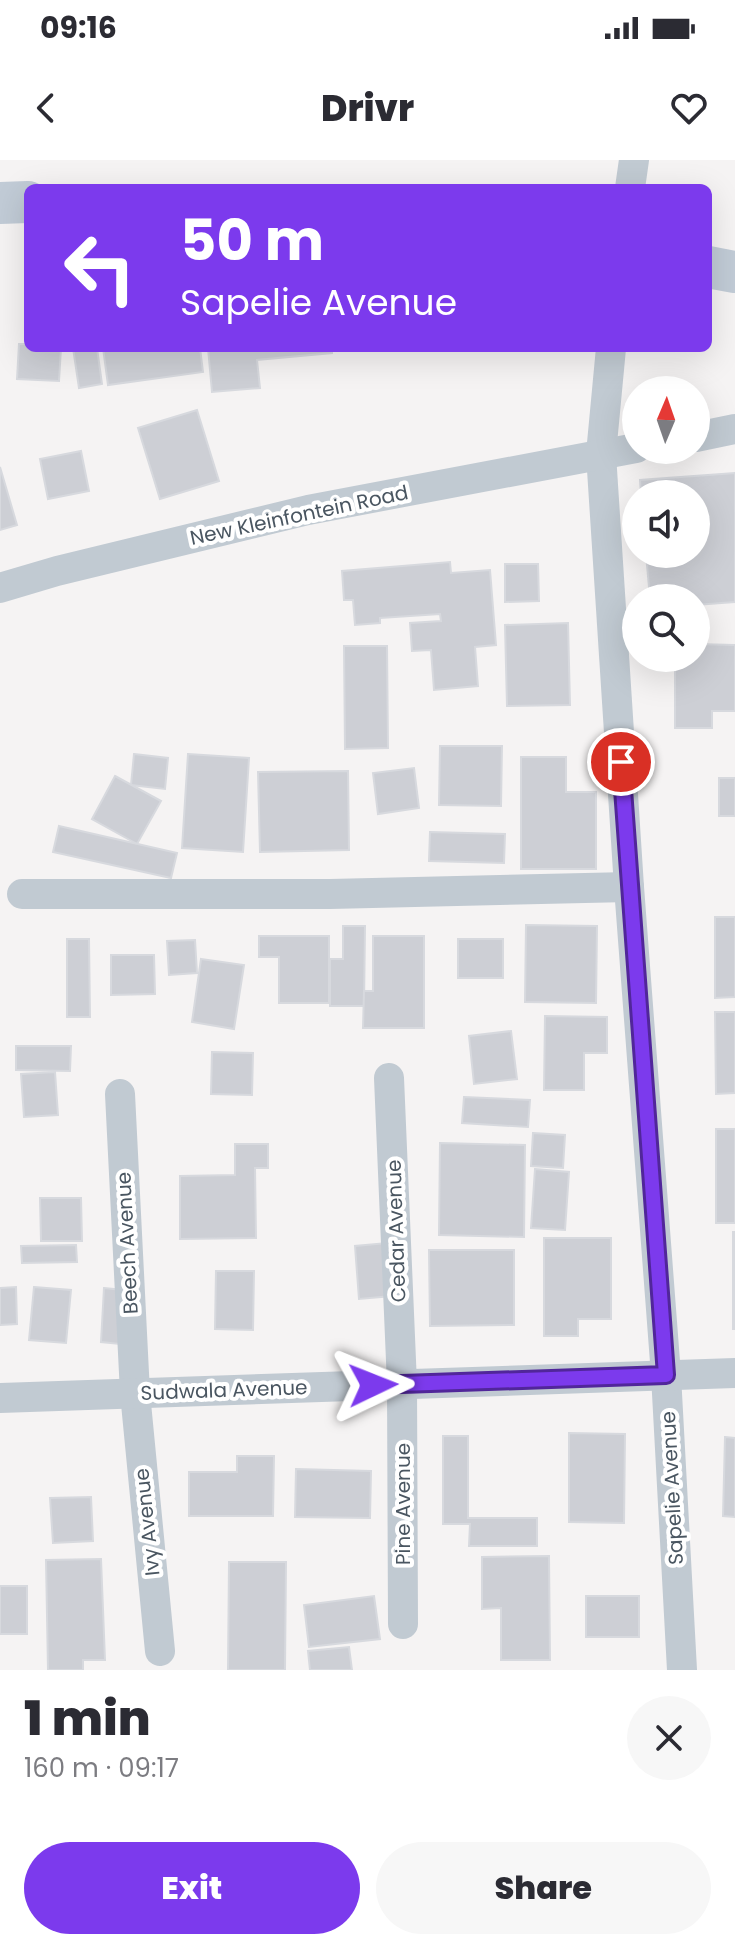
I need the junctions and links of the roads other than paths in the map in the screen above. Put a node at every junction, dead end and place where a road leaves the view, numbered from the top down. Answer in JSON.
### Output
{"nodes":[{"id":1,"x":634,"y":160,"type":"edge"},
{"id":2,"x":631,"y":184,"type":"edge"},
{"id":3,"x":24,"y":202,"type":"edge"},
{"id":4,"x":0,"y":203,"type":"edge"},
{"id":5,"x":712,"y":268,"type":"edge"},
{"id":6,"x":735,"y":272,"type":"edge"},
{"id":7,"x":611,"y":352,"type":"edge"},
{"id":8,"x":735,"y":429,"type":"edge"},
{"id":9,"x":710,"y":434,"type":"edge"},
{"id":10,"x":622,"y":450,"type":"edge"},
{"id":11,"x":601,"y":454,"type":"junction"},
{"id":12,"x":0,"y":588,"type":"edge"},
{"id":13,"x":629,"y":887,"type":"junction"},
{"id":14,"x":22,"y":894,"type":"dead end"},
{"id":15,"x":389,"y":1078,"type":"dead end"},
{"id":16,"x":120,"y":1094,"type":"dead end"},
{"id":17,"x":735,"y":1373,"type":"edge"},
{"id":18,"x":666,"y":1375,"type":"junction"},
{"id":19,"x":402,"y":1384,"type":"junction"},
{"id":20,"x":135,"y":1393,"type":"junction"},
{"id":21,"x":0,"y":1398,"type":"edge"},
{"id":22,"x":403,"y":1624,"type":"dead end"},
{"id":23,"x":160,"y":1651,"type":"dead end"},
{"id":24,"x":682,"y":1670,"type":"edge"}],
"edges":[{"from":1,"to":2,"type":"street"},
{"from":3,"to":4,"type":"main road"},
{"from":5,"to":6,"type":"main road"},
{"from":7,"to":11,"type":"street","name":"Sapelie Avenue"},
{"from":8,"to":9,"type":"street"},
{"from":10,"to":11,"type":"street","name":"New Kleinfontein Road"},
{"from":11,"to":12,"type":"street","name":"New Kleinfontein Road"},
{"from":11,"to":13,"type":"street","name":"Sapelie Avenue"},
{"from":13,"to":14,"type":"street"},
{"from":13,"to":18,"type":"street","name":"Sapelie Avenue"},
{"from":15,"to":19,"type":"street","name":"Cedar Avenue"},
{"from":16,"to":20,"type":"street","name":"Beech Avenue"},
{"from":17,"to":18,"type":"street","name":"Sudwala Avenue"},
{"from":18,"to":19,"type":"street","name":"Sudwala Avenue"},
{"from":18,"to":24,"type":"street","name":"Sapelie Avenue"},
{"from":19,"to":20,"type":"street","name":"Sudwala Avenue"},
{"from":19,"to":22,"type":"street","name":"Pine Avenue"},
{"from":20,"to":21,"type":"street","name":"Sudwala Avenue"},
{"from":20,"to":23,"type":"street","name":"Ivy Avenue"}]}
